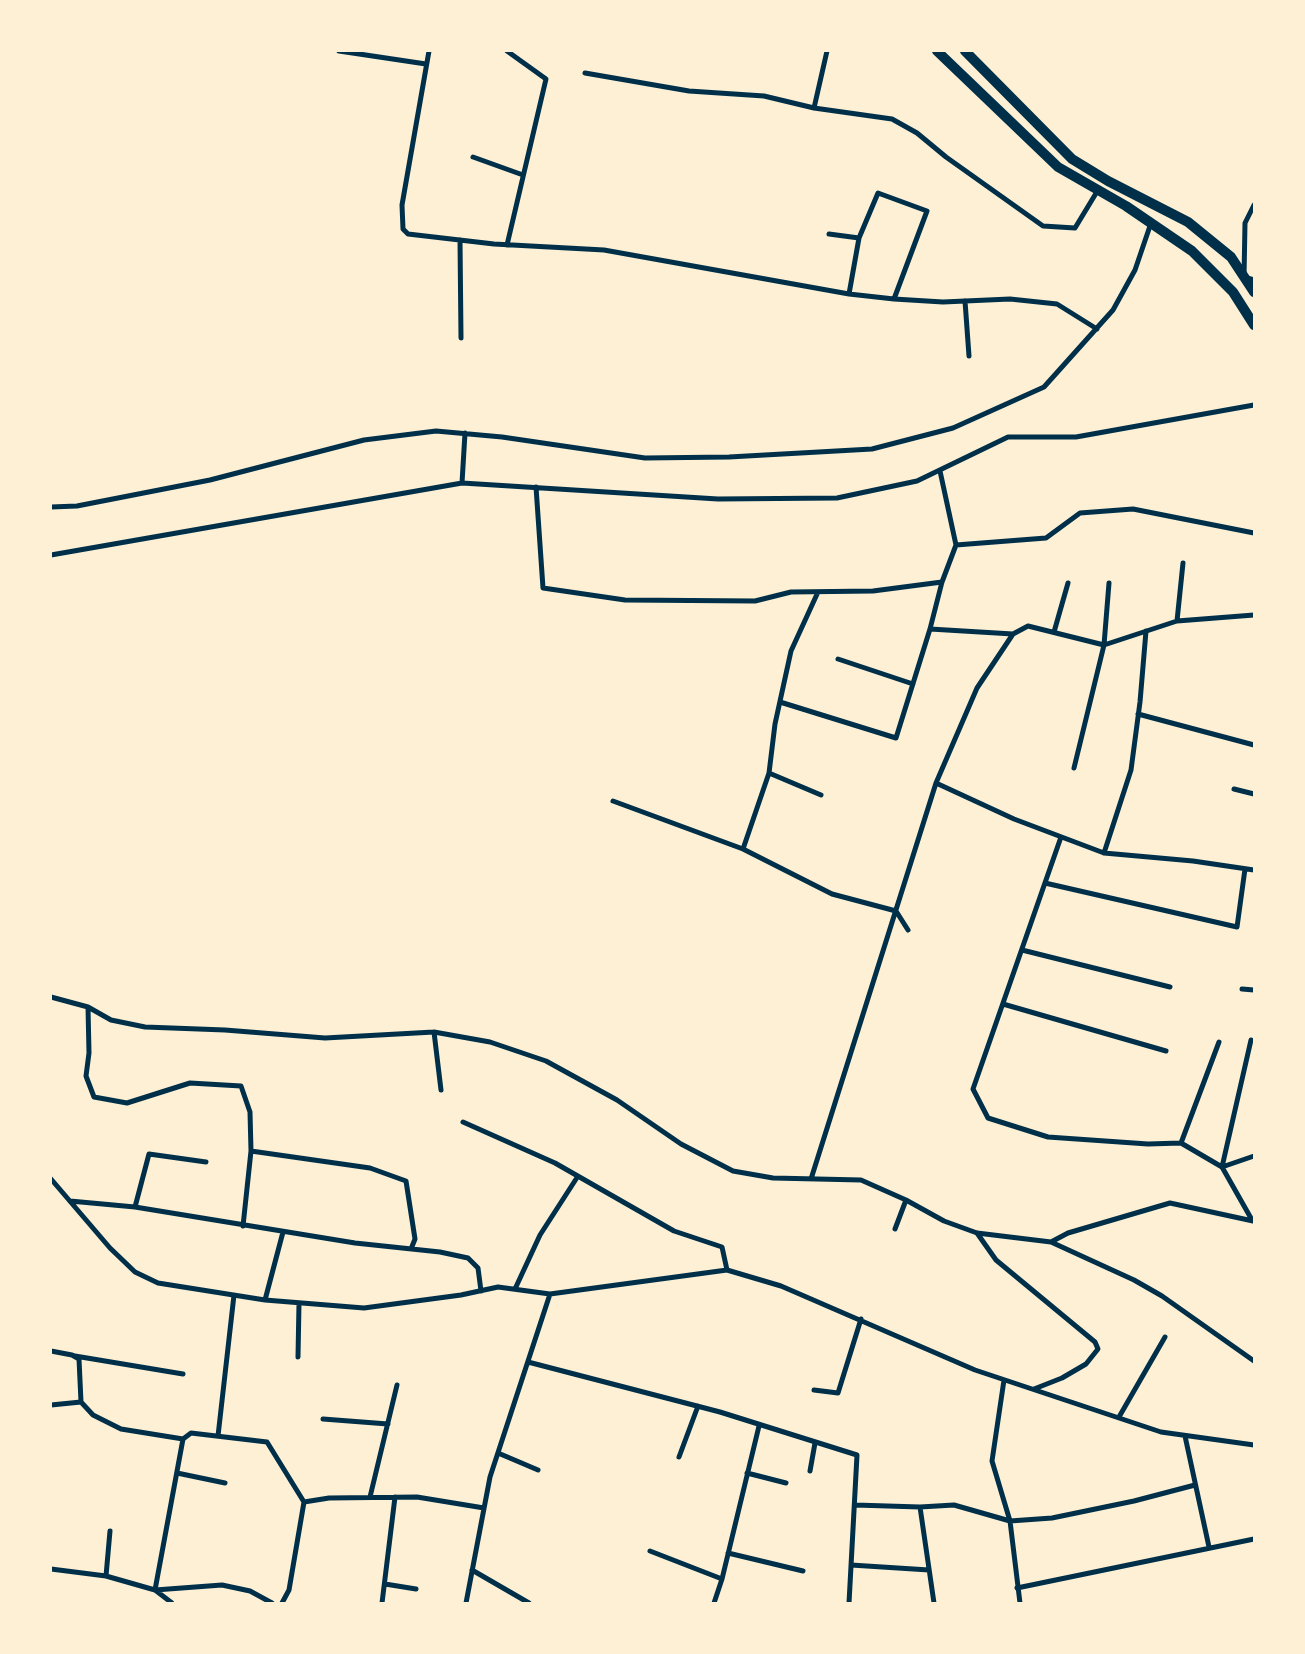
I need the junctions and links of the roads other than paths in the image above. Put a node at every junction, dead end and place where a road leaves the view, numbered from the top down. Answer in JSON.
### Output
{"nodes":[{"id":1,"x":339,"y":51,"type":"edge"},
{"id":2,"x":429,"y":51,"type":"edge"},
{"id":3,"x":507,"y":51,"type":"edge"},
{"id":4,"x":827,"y":51,"type":"edge"},
{"id":5,"x":937,"y":51,"type":"edge"},
{"id":6,"x":965,"y":51,"type":"edge"},
{"id":7,"x":426,"y":64,"type":"junction"},
{"id":8,"x":585,"y":73,"type":"dead end"},
{"id":9,"x":814,"y":108,"type":"junction"},
{"id":10,"x":473,"y":157,"type":"dead end"},
{"id":11,"x":523,"y":175,"type":"junction"},
{"id":12,"x":1098,"y":190,"type":"junction"},
{"id":13,"x":1254,"y":204,"type":"edge"},
{"id":14,"x":1151,"y":223,"type":"junction"},
{"id":15,"x":829,"y":234,"type":"dead end"},
{"id":16,"x":858,"y":238,"type":"junction"},
{"id":17,"x":460,"y":240,"type":"junction"},
{"id":18,"x":507,"y":245,"type":"junction"},
{"id":19,"x":1249,"y":278,"type":"edge"},
{"id":20,"x":1254,"y":292,"type":"edge"},
{"id":21,"x":849,"y":294,"type":"junction"},
{"id":22,"x":894,"y":299,"type":"junction"},
{"id":23,"x":965,"y":301,"type":"junction"},
{"id":24,"x":1254,"y":324,"type":"edge"},
{"id":25,"x":1097,"y":329,"type":"junction"},
{"id":26,"x":461,"y":338,"type":"dead end"},
{"id":27,"x":969,"y":356,"type":"dead end"},
{"id":28,"x":1254,"y":405,"type":"edge"},
{"id":29,"x":465,"y":434,"type":"junction"},
{"id":30,"x":940,"y":471,"type":"junction"},
{"id":31,"x":462,"y":483,"type":"junction"},
{"id":32,"x":536,"y":487,"type":"junction"},
{"id":33,"x":51,"y":507,"type":"edge"},
{"id":34,"x":1254,"y":533,"type":"edge"},
{"id":35,"x":956,"y":545,"type":"junction"},
{"id":36,"x":51,"y":555,"type":"edge"},
{"id":37,"x":1183,"y":563,"type":"dead end"},
{"id":38,"x":942,"y":582,"type":"junction"},
{"id":39,"x":1068,"y":583,"type":"dead end"},
{"id":40,"x":1109,"y":583,"type":"dead end"},
{"id":41,"x":818,"y":592,"type":"junction"},
{"id":42,"x":1254,"y":615,"type":"edge"},
{"id":43,"x":1177,"y":621,"type":"junction"},
{"id":44,"x":930,"y":629,"type":"junction"},
{"id":45,"x":1146,"y":631,"type":"junction"},
{"id":46,"x":1054,"y":632,"type":"junction"},
{"id":47,"x":1013,"y":634,"type":"junction"},
{"id":48,"x":1104,"y":645,"type":"junction"},
{"id":49,"x":838,"y":659,"type":"dead end"},
{"id":50,"x":913,"y":684,"type":"junction"},
{"id":51,"x":780,"y":702,"type":"junction"},
{"id":52,"x":1138,"y":714,"type":"junction"},
{"id":53,"x":1254,"y":745,"type":"edge"},
{"id":54,"x":1074,"y":768,"type":"dead end"},
{"id":55,"x":769,"y":773,"type":"junction"},
{"id":56,"x":936,"y":783,"type":"junction"},
{"id":57,"x":1234,"y":789,"type":"dead end"},
{"id":58,"x":1254,"y":794,"type":"edge"},
{"id":59,"x":821,"y":795,"type":"dead end"},
{"id":60,"x":613,"y":801,"type":"dead end"},
{"id":61,"x":1061,"y":837,"type":"junction"},
{"id":62,"x":742,"y":849,"type":"junction"},
{"id":63,"x":1104,"y":853,"type":"junction"},
{"id":64,"x":1245,"y":869,"type":"junction"},
{"id":65,"x":1254,"y":870,"type":"edge"},
{"id":66,"x":1045,"y":883,"type":"junction"},
{"id":67,"x":896,"y":911,"type":"junction"},
{"id":68,"x":908,"y":930,"type":"dead end"},
{"id":69,"x":1022,"y":950,"type":"junction"},
{"id":70,"x":1170,"y":986,"type":"dead end"},
{"id":71,"x":1242,"y":989,"type":"dead end"},
{"id":72,"x":1254,"y":990,"type":"edge"},
{"id":73,"x":51,"y":997,"type":"edge"},
{"id":74,"x":1003,"y":1004,"type":"junction"},
{"id":75,"x":88,"y":1007,"type":"junction"},
{"id":76,"x":434,"y":1032,"type":"junction"},
{"id":77,"x":1251,"y":1040,"type":"dead end"},
{"id":78,"x":1219,"y":1042,"type":"dead end"},
{"id":79,"x":1166,"y":1051,"type":"dead end"},
{"id":80,"x":441,"y":1090,"type":"dead end"},
{"id":81,"x":464,"y":1122,"type":"dead end"},
{"id":82,"x":1181,"y":1143,"type":"junction"},
{"id":83,"x":251,"y":1151,"type":"junction"},
{"id":84,"x":1254,"y":1156,"type":"edge"},
{"id":85,"x":206,"y":1162,"type":"dead end"},
{"id":86,"x":1222,"y":1167,"type":"junction"},
{"id":87,"x":578,"y":1176,"type":"junction"},
{"id":88,"x":51,"y":1179,"type":"edge"},
{"id":89,"x":811,"y":1179,"type":"junction"},
{"id":90,"x":906,"y":1200,"type":"junction"},
{"id":91,"x":70,"y":1201,"type":"junction"},
{"id":92,"x":136,"y":1207,"type":"junction"},
{"id":93,"x":1253,"y":1221,"type":"edge"},
{"id":94,"x":243,"y":1226,"type":"junction"},
{"id":95,"x":895,"y":1229,"type":"dead end"},
{"id":96,"x":283,"y":1232,"type":"junction"},
{"id":97,"x":977,"y":1233,"type":"junction"},
{"id":98,"x":1051,"y":1242,"type":"junction"},
{"id":99,"x":411,"y":1249,"type":"junction"},
{"id":100,"x":727,"y":1270,"type":"junction"},
{"id":101,"x":515,"y":1289,"type":"junction"},
{"id":102,"x":481,"y":1291,"type":"junction"},
{"id":103,"x":550,"y":1294,"type":"junction"},
{"id":104,"x":234,"y":1295,"type":"junction"},
{"id":105,"x":265,"y":1300,"type":"junction"},
{"id":106,"x":299,"y":1303,"type":"junction"},
{"id":107,"x":861,"y":1319,"type":"junction"},
{"id":108,"x":1165,"y":1337,"type":"dead end"},
{"id":109,"x":51,"y":1351,"type":"edge"},
{"id":110,"x":72,"y":1355,"type":"junction"},
{"id":111,"x":298,"y":1357,"type":"dead end"},
{"id":112,"x":528,"y":1362,"type":"junction"},
{"id":113,"x":1254,"y":1362,"type":"edge"},
{"id":114,"x":183,"y":1374,"type":"dead end"},
{"id":115,"x":1004,"y":1380,"type":"junction"},
{"id":116,"x":397,"y":1385,"type":"dead end"},
{"id":117,"x":1034,"y":1389,"type":"junction"},
{"id":118,"x":814,"y":1390,"type":"dead end"},
{"id":119,"x":81,"y":1402,"type":"junction"},
{"id":120,"x":51,"y":1405,"type":"edge"},
{"id":121,"x":698,"y":1406,"type":"junction"},
{"id":122,"x":1120,"y":1417,"type":"junction"},
{"id":123,"x":323,"y":1418,"type":"dead end"},
{"id":124,"x":388,"y":1424,"type":"junction"},
{"id":125,"x":759,"y":1426,"type":"junction"},
{"id":126,"x":218,"y":1436,"type":"junction"},
{"id":127,"x":1185,"y":1436,"type":"junction"},
{"id":128,"x":183,"y":1439,"type":"junction"},
{"id":129,"x":815,"y":1442,"type":"junction"},
{"id":130,"x":1254,"y":1445,"type":"edge"},
{"id":131,"x":498,"y":1453,"type":"junction"},
{"id":132,"x":679,"y":1457,"type":"dead end"},
{"id":133,"x":538,"y":1470,"type":"dead end"},
{"id":134,"x":810,"y":1472,"type":"dead end"},
{"id":135,"x":177,"y":1473,"type":"junction"},
{"id":136,"x":747,"y":1473,"type":"junction"},
{"id":137,"x":225,"y":1483,"type":"dead end"},
{"id":138,"x":786,"y":1483,"type":"dead end"},
{"id":139,"x":1195,"y":1484,"type":"junction"},
{"id":140,"x":370,"y":1497,"type":"junction"},
{"id":141,"x":396,"y":1497,"type":"junction"},
{"id":142,"x":304,"y":1502,"type":"junction"},
{"id":143,"x":855,"y":1505,"type":"junction"},
{"id":144,"x":920,"y":1507,"type":"junction"},
{"id":145,"x":484,"y":1508,"type":"junction"},
{"id":146,"x":1010,"y":1521,"type":"junction"},
{"id":147,"x":110,"y":1531,"type":"dead end"},
{"id":148,"x":1254,"y":1539,"type":"edge"},
{"id":149,"x":1209,"y":1547,"type":"junction"},
{"id":150,"x":650,"y":1551,"type":"dead end"},
{"id":151,"x":728,"y":1554,"type":"junction"},
{"id":152,"x":852,"y":1565,"type":"junction"},
{"id":153,"x":51,"y":1569,"type":"edge"},
{"id":154,"x":472,"y":1570,"type":"junction"},
{"id":155,"x":803,"y":1570,"type":"dead end"},
{"id":156,"x":929,"y":1570,"type":"junction"},
{"id":157,"x":106,"y":1576,"type":"junction"},
{"id":158,"x":722,"y":1579,"type":"junction"},
{"id":159,"x":385,"y":1584,"type":"junction"},
{"id":160,"x":1017,"y":1588,"type":"junction"},
{"id":161,"x":416,"y":1589,"type":"dead end"},
{"id":162,"x":155,"y":1590,"type":"junction"},
{"id":163,"x":172,"y":1603,"type":"edge"},
{"id":164,"x":272,"y":1603,"type":"edge"},
{"id":165,"x":282,"y":1603,"type":"edge"},
{"id":166,"x":382,"y":1603,"type":"edge"},
{"id":167,"x":466,"y":1603,"type":"edge"},
{"id":168,"x":529,"y":1603,"type":"edge"},
{"id":169,"x":714,"y":1603,"type":"edge"},
{"id":170,"x":849,"y":1603,"type":"edge"},
{"id":171,"x":934,"y":1603,"type":"edge"},
{"id":172,"x":1020,"y":1603,"type":"edge"}],
"edges":[{"from":1,"to":7,"type":"street"},
{"from":2,"to":7,"type":"street"},
{"from":3,"to":11,"type":"street"},
{"from":4,"to":9,"type":"street"},
{"from":5,"to":12,"type":"main road"},
{"from":6,"to":19,"type":"main road"},
{"from":7,"to":17,"type":"street"},
{"from":8,"to":9,"type":"street"},
{"from":9,"to":12,"type":"street"},
{"from":10,"to":11,"type":"street"},
{"from":11,"to":18,"type":"street"},
{"from":12,"to":14,"type":"main road"},
{"from":13,"to":19,"type":"street"},
{"from":14,"to":24,"type":"main road"},
{"from":14,"to":25,"type":"street"},
{"from":15,"to":16,"type":"street"},
{"from":16,"to":21,"type":"street"},
{"from":16,"to":22,"type":"street"},
{"from":17,"to":18,"type":"street"},
{"from":17,"to":26,"type":"street"},
{"from":18,"to":21,"type":"street"},
{"from":19,"to":20,"type":"main road"},
{"from":21,"to":22,"type":"street"},
{"from":22,"to":23,"type":"street"},
{"from":23,"to":25,"type":"street"},
{"from":23,"to":27,"type":"street"},
{"from":25,"to":29,"type":"street"},
{"from":28,"to":30,"type":"street"},
{"from":29,"to":31,"type":"street"},
{"from":29,"to":33,"type":"street"},
{"from":30,"to":32,"type":"street"},
{"from":30,"to":35,"type":"street"},
{"from":31,"to":32,"type":"street"},
{"from":31,"to":36,"type":"street"},
{"from":32,"to":41,"type":"street"},
{"from":34,"to":35,"type":"street"},
{"from":35,"to":38,"type":"street"},
{"from":37,"to":43,"type":"street"},
{"from":38,"to":41,"type":"street"},
{"from":38,"to":44,"type":"street"},
{"from":39,"to":46,"type":"street"},
{"from":40,"to":48,"type":"street"},
{"from":41,"to":51,"type":"street"},
{"from":42,"to":43,"type":"street"},
{"from":43,"to":45,"type":"street"},
{"from":44,"to":47,"type":"street"},
{"from":44,"to":50,"type":"street"},
{"from":45,"to":48,"type":"street"},
{"from":45,"to":52,"type":"street"},
{"from":46,"to":47,"type":"street"},
{"from":46,"to":48,"type":"street"},
{"from":47,"to":56,"type":"street"},
{"from":48,"to":54,"type":"street"},
{"from":49,"to":50,"type":"street"},
{"from":50,"to":51,"type":"street"},
{"from":51,"to":55,"type":"street"},
{"from":52,"to":53,"type":"street"},
{"from":52,"to":63,"type":"street"},
{"from":55,"to":59,"type":"street"},
{"from":55,"to":62,"type":"street"},
{"from":56,"to":61,"type":"street"},
{"from":56,"to":67,"type":"street"},
{"from":57,"to":58,"type":"street"},
{"from":60,"to":62,"type":"street"},
{"from":61,"to":63,"type":"street"},
{"from":61,"to":66,"type":"street"},
{"from":62,"to":67,"type":"street"},
{"from":63,"to":64,"type":"street"},
{"from":64,"to":65,"type":"street"},
{"from":64,"to":66,"type":"street"},
{"from":66,"to":69,"type":"street"},
{"from":67,"to":68,"type":"street"},
{"from":67,"to":89,"type":"street"},
{"from":69,"to":70,"type":"street"},
{"from":69,"to":74,"type":"street"},
{"from":71,"to":72,"type":"street"},
{"from":73,"to":75,"type":"street"},
{"from":74,"to":79,"type":"street"},
{"from":74,"to":82,"type":"street"},
{"from":75,"to":76,"type":"street"},
{"from":75,"to":83,"type":"street"},
{"from":76,"to":80,"type":"street"},
{"from":76,"to":89,"type":"street"},
{"from":77,"to":86,"type":"street"},
{"from":78,"to":82,"type":"street"},
{"from":81,"to":87,"type":"street"},
{"from":82,"to":86,"type":"street"},
{"from":83,"to":94,"type":"street"},
{"from":83,"to":99,"type":"street"},
{"from":84,"to":86,"type":"street"},
{"from":85,"to":92,"type":"street"},
{"from":86,"to":93,"type":"street"},
{"from":87,"to":100,"type":"street"},
{"from":87,"to":101,"type":"street"},
{"from":88,"to":91,"type":"street"},
{"from":89,"to":90,"type":"street"},
{"from":90,"to":95,"type":"street"},
{"from":90,"to":97,"type":"street"},
{"from":91,"to":92,"type":"street"},
{"from":91,"to":104,"type":"street"},
{"from":92,"to":94,"type":"street"},
{"from":93,"to":98,"type":"street"},
{"from":94,"to":96,"type":"street"},
{"from":96,"to":99,"type":"street"},
{"from":96,"to":105,"type":"street"},
{"from":97,"to":98,"type":"street"},
{"from":97,"to":117,"type":"street"},
{"from":98,"to":113,"type":"street"},
{"from":99,"to":102,"type":"street"},
{"from":100,"to":103,"type":"street"},
{"from":100,"to":107,"type":"street"},
{"from":101,"to":102,"type":"street"},
{"from":101,"to":103,"type":"street"},
{"from":102,"to":106,"type":"street"},
{"from":103,"to":112,"type":"street"},
{"from":104,"to":105,"type":"street"},
{"from":104,"to":126,"type":"street"},
{"from":105,"to":106,"type":"street"},
{"from":106,"to":111,"type":"street"},
{"from":107,"to":115,"type":"street"},
{"from":107,"to":118,"type":"street"},
{"from":108,"to":122,"type":"street"},
{"from":109,"to":110,"type":"street"},
{"from":110,"to":114,"type":"street"},
{"from":110,"to":119,"type":"street"},
{"from":112,"to":121,"type":"street"},
{"from":112,"to":131,"type":"street"},
{"from":115,"to":117,"type":"street"},
{"from":115,"to":146,"type":"street"},
{"from":116,"to":124,"type":"street"},
{"from":117,"to":122,"type":"street"},
{"from":119,"to":120,"type":"street"},
{"from":119,"to":128,"type":"street"},
{"from":121,"to":125,"type":"street"},
{"from":121,"to":132,"type":"street"},
{"from":122,"to":127,"type":"street"},
{"from":123,"to":124,"type":"street"},
{"from":124,"to":140,"type":"street"},
{"from":125,"to":129,"type":"street"},
{"from":125,"to":136,"type":"street"},
{"from":126,"to":128,"type":"street"},
{"from":126,"to":142,"type":"street"},
{"from":127,"to":130,"type":"street"},
{"from":127,"to":139,"type":"street"},
{"from":128,"to":135,"type":"street"},
{"from":129,"to":134,"type":"street"},
{"from":129,"to":143,"type":"street"},
{"from":131,"to":133,"type":"street"},
{"from":131,"to":145,"type":"street"},
{"from":135,"to":137,"type":"street"},
{"from":135,"to":162,"type":"street"},
{"from":136,"to":138,"type":"street"},
{"from":136,"to":151,"type":"street"},
{"from":139,"to":146,"type":"street"},
{"from":139,"to":149,"type":"street"},
{"from":140,"to":141,"type":"street"},
{"from":140,"to":142,"type":"street"},
{"from":141,"to":145,"type":"street"},
{"from":141,"to":159,"type":"street"},
{"from":142,"to":165,"type":"street"},
{"from":143,"to":144,"type":"street"},
{"from":143,"to":152,"type":"street"},
{"from":144,"to":146,"type":"street"},
{"from":144,"to":156,"type":"street"},
{"from":145,"to":154,"type":"street"},
{"from":146,"to":160,"type":"street"},
{"from":147,"to":157,"type":"street"},
{"from":148,"to":149,"type":"street"},
{"from":149,"to":160,"type":"street"},
{"from":150,"to":158,"type":"street"},
{"from":151,"to":155,"type":"street"},
{"from":151,"to":158,"type":"street"},
{"from":152,"to":156,"type":"street"},
{"from":152,"to":170,"type":"street"},
{"from":153,"to":157,"type":"street"},
{"from":154,"to":167,"type":"street"},
{"from":154,"to":168,"type":"street"},
{"from":156,"to":171,"type":"street"},
{"from":157,"to":162,"type":"street"},
{"from":158,"to":169,"type":"street"},
{"from":159,"to":161,"type":"street"},
{"from":159,"to":166,"type":"street"},
{"from":160,"to":172,"type":"street"},
{"from":162,"to":163,"type":"street"},
{"from":162,"to":164,"type":"street"}]}
